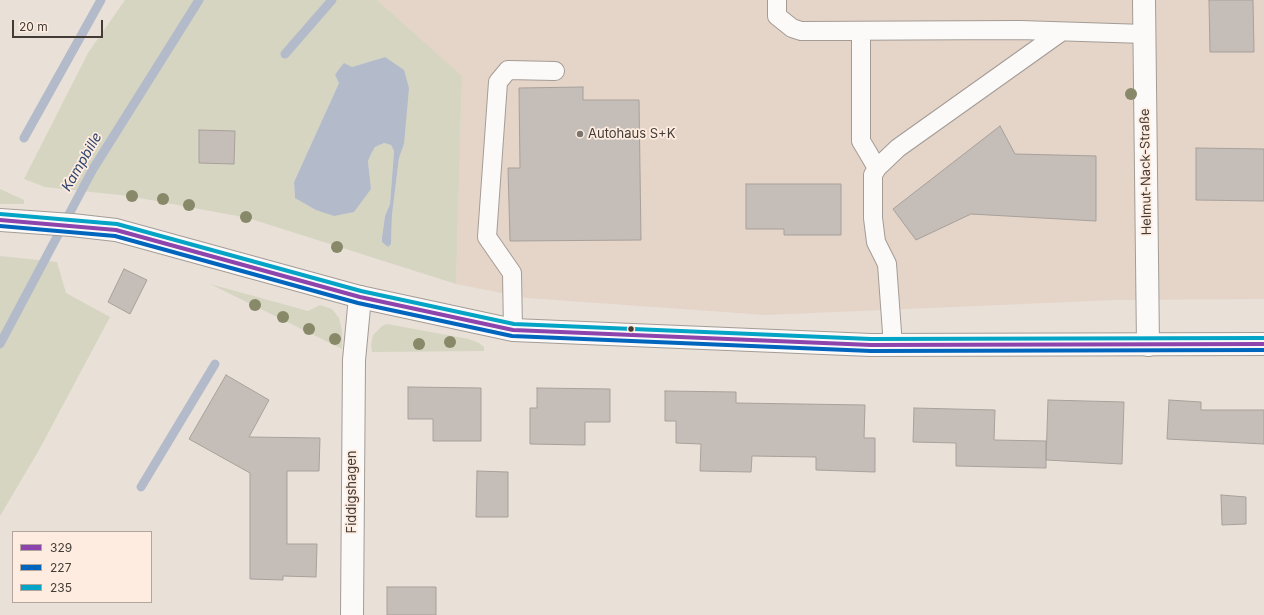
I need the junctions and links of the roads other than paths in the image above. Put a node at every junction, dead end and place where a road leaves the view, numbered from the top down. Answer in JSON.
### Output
{"nodes":[{"id":1,"x":777,"y":0,"type":"edge"},
{"id":2,"x":1144,"y":0,"type":"edge"},
{"id":3,"x":861,"y":31,"type":"junction"},
{"id":4,"x":1061,"y":32,"type":"junction"},
{"id":5,"x":1145,"y":34,"type":"junction"},
{"id":6,"x":556,"y":71,"type":"dead end"},
{"id":7,"x":877,"y":168,"type":"junction"},
{"id":8,"x":0,"y":220,"type":"edge"},
{"id":9,"x":360,"y":297,"type":"junction"},
{"id":10,"x":513,"y":330,"type":"junction"},
{"id":11,"x":1264,"y":344,"type":"edge"},
{"id":12,"x":1148,"y":345,"type":"junction"},
{"id":13,"x":893,"y":346,"type":"junction"},
{"id":14,"x":352,"y":615,"type":"edge"}],
"edges":[{"from":1,"to":3,"type":"lane"},
{"from":2,"to":5,"type":"street","name":"Helmut-Nack-Straße"},
{"from":3,"to":4,"type":"lane"},
{"from":3,"to":7,"type":"lane"},
{"from":4,"to":5,"type":"lane"},
{"from":4,"to":7,"type":"lane"},
{"from":5,"to":12,"type":"street","name":"Helmut-Nack-Straße"},
{"from":6,"to":10,"type":"lane"},
{"from":7,"to":13,"type":"lane"},
{"from":8,"to":9,"type":"street"},
{"from":9,"to":10,"type":"street"},
{"from":9,"to":14,"type":"street","name":"Fiddigshagen"},
{"from":10,"to":13,"type":"street"},
{"from":11,"to":12,"type":"street"},
{"from":12,"to":13,"type":"street"}]}
